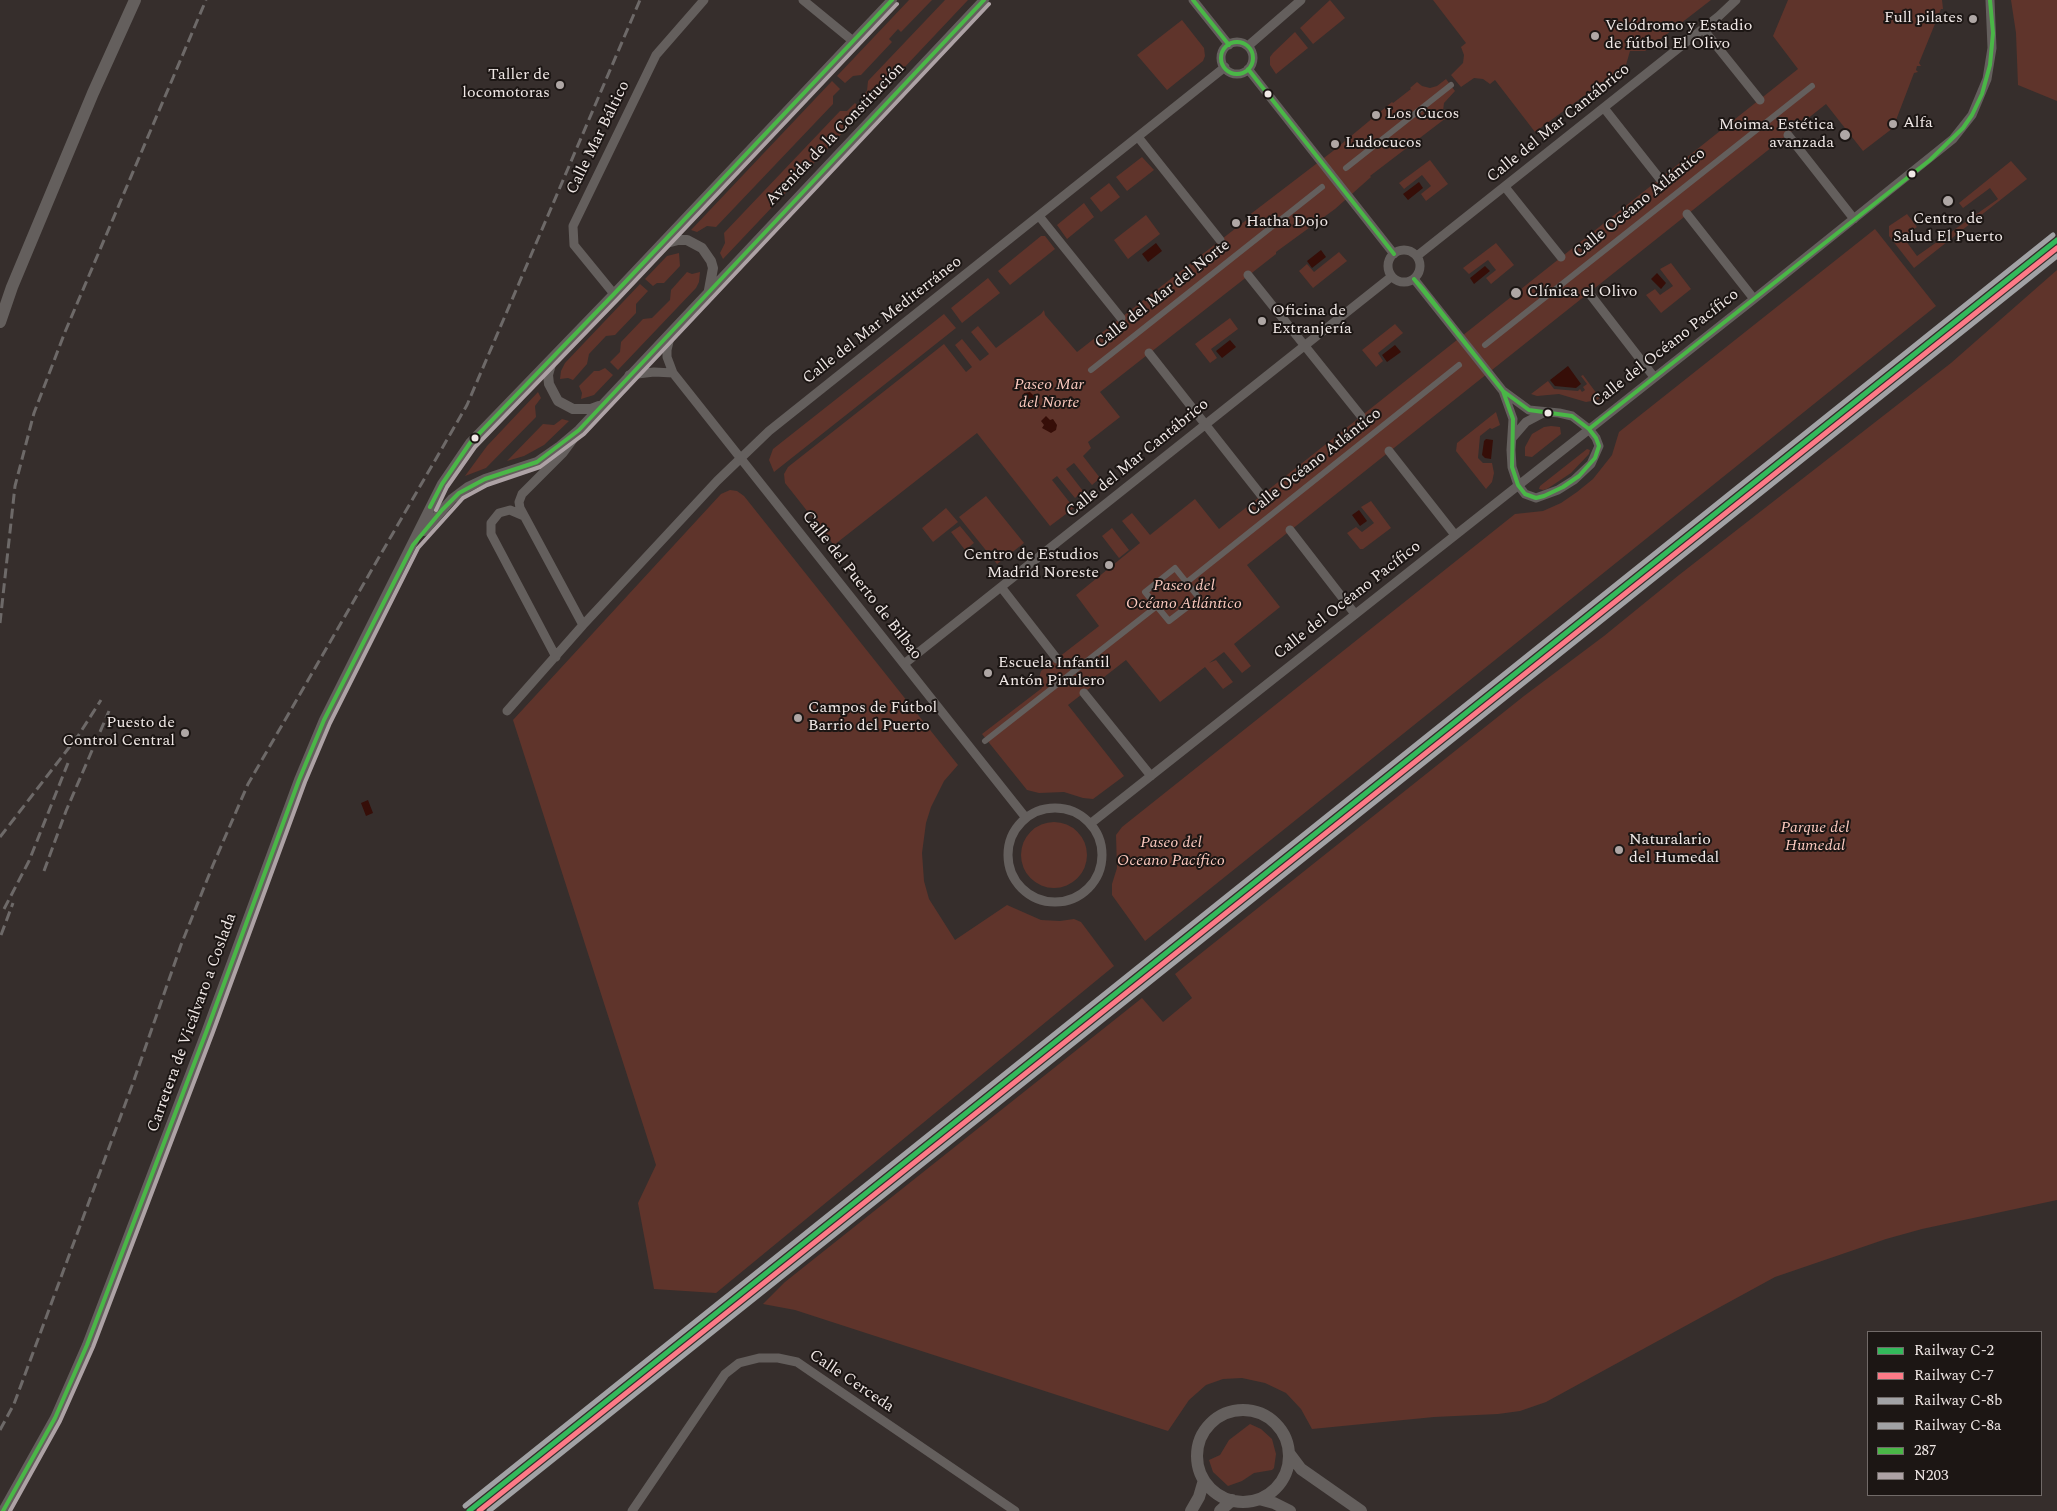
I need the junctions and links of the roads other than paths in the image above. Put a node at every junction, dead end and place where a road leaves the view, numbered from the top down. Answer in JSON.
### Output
{"nodes":[{"id":1,"x":135,"y":0,"type":"edge"},
{"id":2,"x":704,"y":0,"type":"edge"},
{"id":3,"x":803,"y":0,"type":"edge"},
{"id":4,"x":892,"y":0,"type":"edge"},
{"id":5,"x":984,"y":0,"type":"edge"},
{"id":6,"x":1193,"y":0,"type":"edge"},
{"id":7,"x":1301,"y":0,"type":"edge"},
{"id":8,"x":1729,"y":0,"type":"edge"},
{"id":9,"x":1736,"y":0,"type":"edge"},
{"id":10,"x":1990,"y":0,"type":"edge"},
{"id":11,"x":1719,"y":16,"type":"junction"},
{"id":12,"x":1703,"y":29,"type":"junction"},
{"id":13,"x":853,"y":41,"type":"junction"},
{"id":14,"x":1229,"y":45,"type":"junction"},
{"id":15,"x":1248,"y":46,"type":"junction"},
{"id":16,"x":1225,"y":67,"type":"junction"},
{"id":17,"x":1248,"y":69,"type":"junction"},
{"id":18,"x":1451,"y":85,"type":"dead end"},
{"id":19,"x":1812,"y":86,"type":"dead end"},
{"id":20,"x":1760,"y":100,"type":"dead end"},
{"id":21,"x":1604,"y":108,"type":"junction"},
{"id":22,"x":1788,"y":135,"type":"dead end"},
{"id":23,"x":1138,"y":138,"type":"junction"},
{"id":24,"x":1346,"y":168,"type":"dead end"},
{"id":25,"x":1660,"y":179,"type":"dead end"},
{"id":26,"x":1322,"y":186,"type":"dead end"},
{"id":27,"x":1505,"y":187,"type":"junction"},
{"id":28,"x":1687,"y":214,"type":"dead end"},
{"id":29,"x":1039,"y":216,"type":"junction"},
{"id":30,"x":1854,"y":219,"type":"junction"},
{"id":31,"x":1220,"y":240,"type":"dead end"},
{"id":32,"x":661,"y":245,"type":"junction"},
{"id":33,"x":1394,"y":254,"type":"junction"},
{"id":34,"x":1417,"y":256,"type":"junction"},
{"id":35,"x":1561,"y":257,"type":"dead end"},
{"id":36,"x":1248,"y":275,"type":"dead end"},
{"id":37,"x":1391,"y":277,"type":"junction"},
{"id":38,"x":1414,"y":279,"type":"junction"},
{"id":39,"x":708,"y":291,"type":"junction"},
{"id":40,"x":1589,"y":293,"type":"dead end"},
{"id":41,"x":614,"y":294,"type":"junction"},
{"id":42,"x":1754,"y":299,"type":"junction"},
{"id":43,"x":1121,"y":318,"type":"dead end"},
{"id":44,"x":0,"y":322,"type":"edge"},
{"id":45,"x":672,"y":330,"type":"junction"},
{"id":46,"x":1485,"y":345,"type":"dead end"},
{"id":47,"x":1305,"y":346,"type":"junction"},
{"id":48,"x":1149,"y":353,"type":"dead end"},
{"id":49,"x":553,"y":356,"type":"junction"},
{"id":50,"x":1459,"y":365,"type":"dead end"},
{"id":51,"x":1091,"y":370,"type":"dead end"},
{"id":52,"x":673,"y":373,"type":"junction"},
{"id":53,"x":628,"y":375,"type":"junction"},
{"id":54,"x":1654,"y":377,"type":"junction"},
{"id":55,"x":1503,"y":391,"type":"junction"},
{"id":56,"x":600,"y":406,"type":"junction"},
{"id":57,"x":1544,"y":412,"type":"junction"},
{"id":58,"x":1361,"y":416,"type":"dead end"},
{"id":59,"x":1205,"y":425,"type":"junction"},
{"id":60,"x":1589,"y":429,"type":"junction"},
{"id":61,"x":578,"y":430,"type":"junction"},
{"id":62,"x":1513,"y":437,"type":"junction"},
{"id":63,"x":1389,"y":451,"type":"dead end"},
{"id":64,"x":740,"y":458,"type":"junction"},
{"id":65,"x":1518,"y":486,"type":"junction"},
{"id":66,"x":1261,"y":495,"type":"dead end"},
{"id":67,"x":525,"y":516,"type":"junction"},
{"id":68,"x":1290,"y":530,"type":"dead end"},
{"id":69,"x":1455,"y":535,"type":"junction"},
{"id":70,"x":413,"y":545,"type":"junction"},
{"id":71,"x":1187,"y":582,"type":"junction"},
{"id":72,"x":1001,"y":587,"type":"junction"},
{"id":73,"x":1156,"y":606,"type":"junction"},
{"id":74,"x":1356,"y":614,"type":"junction"},
{"id":75,"x":583,"y":626,"type":"junction"},
{"id":76,"x":556,"y":657,"type":"junction"},
{"id":77,"x":1057,"y":659,"type":"dead end"},
{"id":78,"x":904,"y":664,"type":"junction"},
{"id":79,"x":1084,"y":693,"type":"dead end"},
{"id":80,"x":507,"y":711,"type":"dead end"},
{"id":81,"x":985,"y":740,"type":"dead end"},
{"id":82,"x":1151,"y":776,"type":"junction"},
{"id":83,"x":1026,"y":818,"type":"junction"},
{"id":84,"x":1090,"y":824,"type":"junction"},
{"id":85,"x":1289,"y":1453,"type":"junction"},
{"id":86,"x":1204,"y":1480,"type":"junction"},
{"id":87,"x":1259,"y":1499,"type":"junction"},
{"id":88,"x":1232,"y":1500,"type":"junction"},
{"id":89,"x":3,"y":1511,"type":"edge"},
{"id":90,"x":632,"y":1511,"type":"edge"},
{"id":91,"x":1015,"y":1511,"type":"edge"},
{"id":92,"x":1191,"y":1511,"type":"edge"},
{"id":93,"x":1220,"y":1511,"type":"edge"},
{"id":94,"x":1290,"y":1511,"type":"edge"},
{"id":95,"x":1361,"y":1511,"type":"edge"}],
"edges":[{"from":1,"to":44,"type":"main road"},
{"from":2,"to":41,"type":"street","name":"Calle Mar Báltico"},
{"from":3,"to":13,"type":"street"},
{"from":4,"to":13,"type":"street"},
{"from":5,"to":39,"type":"street","name":"Avenida de la Constitución"},
{"from":6,"to":14,"type":"street"},
{"from":7,"to":15,"type":"street"},
{"from":8,"to":11,"type":"street","name":"Calle del Mar Cantábrico"},
{"from":9,"to":11,"type":"street","name":"Calle del Mar Cantábrico"},
{"from":10,"to":30,"type":"street","name":"Calle del Océano Pacífico"},
{"from":11,"to":12,"type":"street","name":"Calle del Mar Cantábrico"},
{"from":12,"to":20,"type":"street"},
{"from":12,"to":21,"type":"street","name":"Calle del Mar Cantábrico"},
{"from":13,"to":32,"type":"street"},
{"from":14,"to":15,"type":"street"},
{"from":14,"to":16,"type":"street"},
{"from":15,"to":17,"type":"street"},
{"from":16,"to":17,"type":"street"},
{"from":16,"to":23,"type":"street","name":"Calle del Mar Mediterráneo"},
{"from":17,"to":33,"type":"street"},
{"from":18,"to":24,"type":"street"},
{"from":19,"to":46,"type":"street","name":"Calle Océano Atlántico"},
{"from":21,"to":25,"type":"street"},
{"from":21,"to":27,"type":"street","name":"Calle del Mar Cantábrico"},
{"from":22,"to":30,"type":"street"},
{"from":23,"to":29,"type":"street","name":"Calle del Mar Mediterráneo"},
{"from":23,"to":31,"type":"street"},
{"from":26,"to":51,"type":"street","name":"Calle del Mar del Norte"},
{"from":27,"to":34,"type":"street","name":"Calle del Mar Cantábrico"},
{"from":27,"to":35,"type":"street"},
{"from":28,"to":42,"type":"street"},
{"from":29,"to":43,"type":"street"},
{"from":29,"to":64,"type":"street","name":"Calle del Mar Mediterráneo"},
{"from":30,"to":42,"type":"street","name":"Calle del Océano Pacífico"},
{"from":32,"to":39,"type":"street"},
{"from":32,"to":41,"type":"street"},
{"from":33,"to":34,"type":"street"},
{"from":33,"to":37,"type":"street"},
{"from":34,"to":38,"type":"street"},
{"from":36,"to":47,"type":"street"},
{"from":37,"to":38,"type":"street"},
{"from":37,"to":47,"type":"street","name":"Calle del Mar Cantábrico"},
{"from":38,"to":55,"type":"street"},
{"from":39,"to":45,"type":"street","name":"Avenida de la Constitución"},
{"from":40,"to":54,"type":"street"},
{"from":41,"to":49,"type":"street"},
{"from":42,"to":54,"type":"street","name":"Calle del Océano Pacífico"},
{"from":45,"to":52,"type":"street","name":"Calle del Puerto de Bilbao"},
{"from":45,"to":53,"type":"street","name":"Avenida de la Constitución"},
{"from":47,"to":58,"type":"street"},
{"from":47,"to":59,"type":"street","name":"Calle del Mar Cantábrico"},
{"from":48,"to":59,"type":"street"},
{"from":49,"to":56,"type":"street"},
{"from":49,"to":70,"type":"street"},
{"from":50,"to":71,"type":"street","name":"Calle Océano Atlántico"},
{"from":52,"to":53,"type":"street"},
{"from":52,"to":64,"type":"street","name":"Calle del Puerto de Bilbao"},
{"from":53,"to":56,"type":"street","name":"Avenida de la Constitución"},
{"from":54,"to":60,"type":"street","name":"Calle del Océano Pacífico"},
{"from":55,"to":57,"type":"street"},
{"from":55,"to":62,"type":"street"},
{"from":56,"to":61,"type":"street","name":"Avenida de la Constitución"},
{"from":57,"to":60,"type":"street"},
{"from":57,"to":62,"type":"street"},
{"from":59,"to":66,"type":"street"},
{"from":59,"to":72,"type":"street","name":"Calle del Mar Cantábrico"},
{"from":60,"to":65,"type":"street","name":"Calle del Océano Pacífico"},
{"from":60,"to":65,"type":"street"},
{"from":61,"to":67,"type":"street"},
{"from":61,"to":70,"type":"street","name":"Avenida de la Constitución"},
{"from":62,"to":65,"type":"street"},
{"from":63,"to":69,"type":"street"},
{"from":64,"to":75,"type":"street","name":"Calle del Mar Mediterráneo"},
{"from":64,"to":78,"type":"street","name":"Calle del Puerto de Bilbao"},
{"from":65,"to":69,"type":"street","name":"Calle del Océano Pacífico"},
{"from":67,"to":75,"type":"street"},
{"from":67,"to":76,"type":"street"},
{"from":68,"to":74,"type":"street"},
{"from":69,"to":74,"type":"street","name":"Calle del Océano Pacífico"},
{"from":70,"to":89,"type":"street","name":"Carretera de Vicálvaro a Coslada"},
{"from":71,"to":73,"type":"street"},
{"from":71,"to":73,"type":"street"},
{"from":72,"to":77,"type":"street"},
{"from":72,"to":78,"type":"street","name":"Calle del Mar Cantábrico"},
{"from":73,"to":81,"type":"street"},
{"from":74,"to":82,"type":"street","name":"Calle del Océano Pacífico"},
{"from":75,"to":76,"type":"street","name":"Calle del Mar Mediterráneo"},
{"from":76,"to":80,"type":"street","name":"Calle del Mar Mediterráneo"},
{"from":78,"to":83,"type":"street","name":"Calle del Puerto de Bilbao"},
{"from":79,"to":82,"type":"street"},
{"from":82,"to":84,"type":"street","name":"Calle del Océano Pacífico"},
{"from":83,"to":84,"type":"street"},
{"from":83,"to":84,"type":"street"},
{"from":85,"to":86,"type":"main road"},
{"from":85,"to":87,"type":"main road"},
{"from":85,"to":95,"type":"main road"},
{"from":86,"to":88,"type":"main road"},
{"from":86,"to":92,"type":"main road"},
{"from":87,"to":88,"type":"main road"},
{"from":87,"to":94,"type":"main road"},
{"from":88,"to":93,"type":"main road"},
{"from":90,"to":91,"type":"street","name":"Calle Cerceda"}]}
